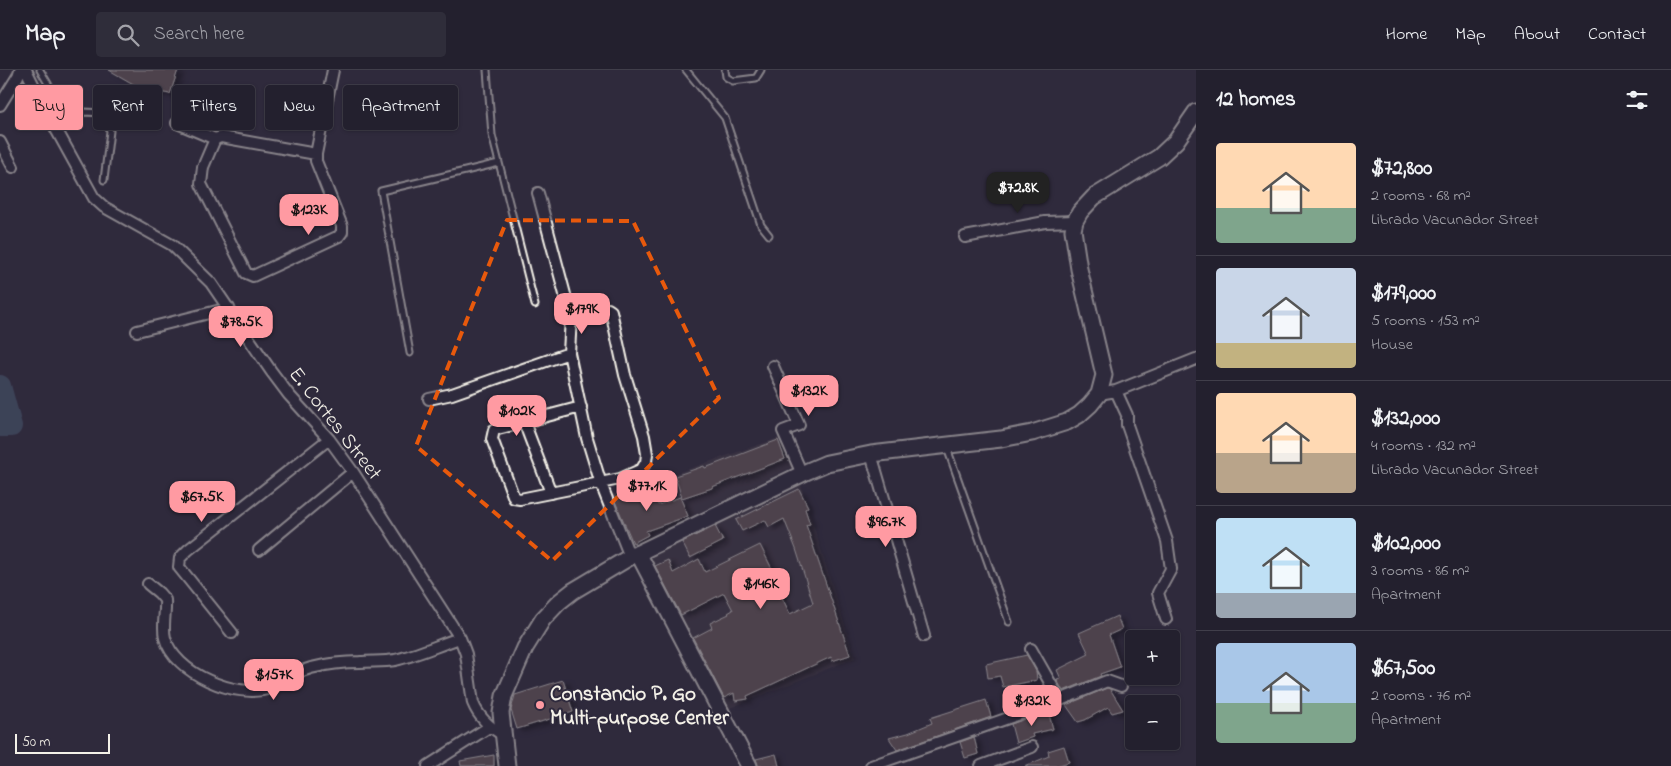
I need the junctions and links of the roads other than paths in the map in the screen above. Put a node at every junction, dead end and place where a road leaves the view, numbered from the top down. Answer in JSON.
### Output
{"nodes":[{"id":1,"x":20,"y":70,"type":"edge"},
{"id":2,"x":26,"y":70,"type":"edge"},
{"id":3,"x":40,"y":70,"type":"edge"},
{"id":4,"x":333,"y":70,"type":"edge"},
{"id":5,"x":487,"y":70,"type":"edge"},
{"id":6,"x":686,"y":70,"type":"edge"},
{"id":7,"x":725,"y":70,"type":"edge"},
{"id":8,"x":761,"y":70,"type":"edge"},
{"id":9,"x":0,"y":105,"type":"edge"},
{"id":10,"x":1196,"y":112,"type":"edge"},
{"id":11,"x":194,"y":130,"type":"edge"},
{"id":12,"x":215,"y":139,"type":"junction"},
{"id":13,"x":0,"y":142,"type":"edge"},
{"id":14,"x":316,"y":154,"type":"junction"},
{"id":15,"x":499,"y":163,"type":"junction"},
{"id":16,"x":13,"y":167,"type":"dead end"},
{"id":17,"x":104,"y":180,"type":"dead end"},
{"id":18,"x":538,"y":193,"type":"dead end"},
{"id":19,"x":1075,"y":221,"type":"junction"},
{"id":20,"x":769,"y":235,"type":"dead end"},
{"id":21,"x":965,"y":237,"type":"dead end"},
{"id":22,"x":535,"y":305,"type":"dead end"},
{"id":23,"x":229,"y":308,"type":"junction"},
{"id":24,"x":570,"y":316,"type":"junction"},
{"id":25,"x":137,"y":331,"type":"dead end"},
{"id":26,"x":410,"y":353,"type":"dead end"},
{"id":27,"x":569,"y":353,"type":"junction"},
{"id":28,"x":1196,"y":359,"type":"edge"},
{"id":29,"x":773,"y":366,"type":"dead end"},
{"id":30,"x":1116,"y":391,"type":"junction"},
{"id":31,"x":1099,"y":394,"type":"junction"},
{"id":32,"x":429,"y":399,"type":"dead end"},
{"id":33,"x":581,"y":407,"type":"junction"},
{"id":34,"x":524,"y":422,"type":"junction"},
{"id":35,"x":328,"y":439,"type":"junction"},
{"id":36,"x":946,"y":446,"type":"junction"},
{"id":37,"x":871,"y":454,"type":"junction"},
{"id":38,"x":353,"y":472,"type":"junction"},
{"id":39,"x":802,"y":474,"type":"junction"},
{"id":40,"x":601,"y":484,"type":"junction"},
{"id":41,"x":551,"y":493,"type":"junction"},
{"id":42,"x":259,"y":550,"type":"dead end"},
{"id":43,"x":634,"y":555,"type":"junction"},
{"id":44,"x":148,"y":584,"type":"dead end"},
{"id":45,"x":1166,"y":619,"type":"dead end"},
{"id":46,"x":1009,"y":622,"type":"dead end"},
{"id":47,"x":232,"y":633,"type":"dead end"},
{"id":48,"x":924,"y":636,"type":"dead end"},
{"id":49,"x":460,"y":638,"type":"junction"},
{"id":50,"x":1031,"y":649,"type":"dead end"},
{"id":51,"x":1122,"y":686,"type":"dead end"},
{"id":52,"x":1060,"y":700,"type":"junction"},
{"id":53,"x":489,"y":727,"type":"junction"},
{"id":54,"x":503,"y":735,"type":"junction"},
{"id":55,"x":1032,"y":747,"type":"dead end"},
{"id":56,"x":428,"y":766,"type":"edge"},
{"id":57,"x":507,"y":766,"type":"edge"},
{"id":58,"x":749,"y":766,"type":"edge"},
{"id":59,"x":871,"y":766,"type":"edge"},
{"id":60,"x":981,"y":766,"type":"edge"}],
"edges":[{"from":1,"to":9,"type":"street"},
{"from":2,"to":23,"type":"street","name":"E. Cortes Street"},
{"from":3,"to":17,"type":"lane"},
{"from":4,"to":14,"type":"street"},
{"from":5,"to":15,"type":"lane"},
{"from":6,"to":20,"type":"lane"},
{"from":7,"to":8,"type":"lane"},
{"from":10,"to":19,"type":"street"},
{"from":11,"to":12,"type":"street"},
{"from":12,"to":14,"type":"street"},
{"from":12,"to":14,"type":"street"},
{"from":13,"to":16,"type":"street"},
{"from":15,"to":22,"type":"lane"},
{"from":15,"to":26,"type":"lane"},
{"from":18,"to":24,"type":"street"},
{"from":19,"to":21,"type":"street"},
{"from":19,"to":31,"type":"street"},
{"from":23,"to":25,"type":"street"},
{"from":23,"to":35,"type":"street","name":"E. Cortes Street"},
{"from":24,"to":27,"type":"street"},
{"from":24,"to":40,"type":"street"},
{"from":27,"to":32,"type":"street"},
{"from":27,"to":33,"type":"street"},
{"from":28,"to":30,"type":"street"},
{"from":29,"to":39,"type":"street"},
{"from":30,"to":31,"type":"street"},
{"from":30,"to":45,"type":"street"},
{"from":31,"to":36,"type":"street"},
{"from":33,"to":34,"type":"street"},
{"from":33,"to":40,"type":"street"},
{"from":34,"to":41,"type":"street"},
{"from":34,"to":41,"type":"street"},
{"from":35,"to":38,"type":"street","name":"E. Cortes Street"},
{"from":35,"to":47,"type":"street"},
{"from":36,"to":37,"type":"street"},
{"from":36,"to":46,"type":"lane"},
{"from":37,"to":39,"type":"street"},
{"from":37,"to":48,"type":"street"},
{"from":38,"to":42,"type":"street"},
{"from":38,"to":49,"type":"street","name":"E. Cortes Street"},
{"from":39,"to":43,"type":"street"},
{"from":40,"to":41,"type":"street"},
{"from":40,"to":43,"type":"street"},
{"from":43,"to":54,"type":"street"},
{"from":43,"to":58,"type":"street"},
{"from":44,"to":49,"type":"street"},
{"from":49,"to":53,"type":"street","name":"E. Cortes Street"},
{"from":50,"to":52,"type":"street"},
{"from":51,"to":52,"type":"street"},
{"from":52,"to":59,"type":"street"},
{"from":53,"to":54,"type":"street","name":"E. Cortes Street"},
{"from":53,"to":56,"type":"street"},
{"from":54,"to":57,"type":"street"},
{"from":55,"to":60,"type":"street"}]}
